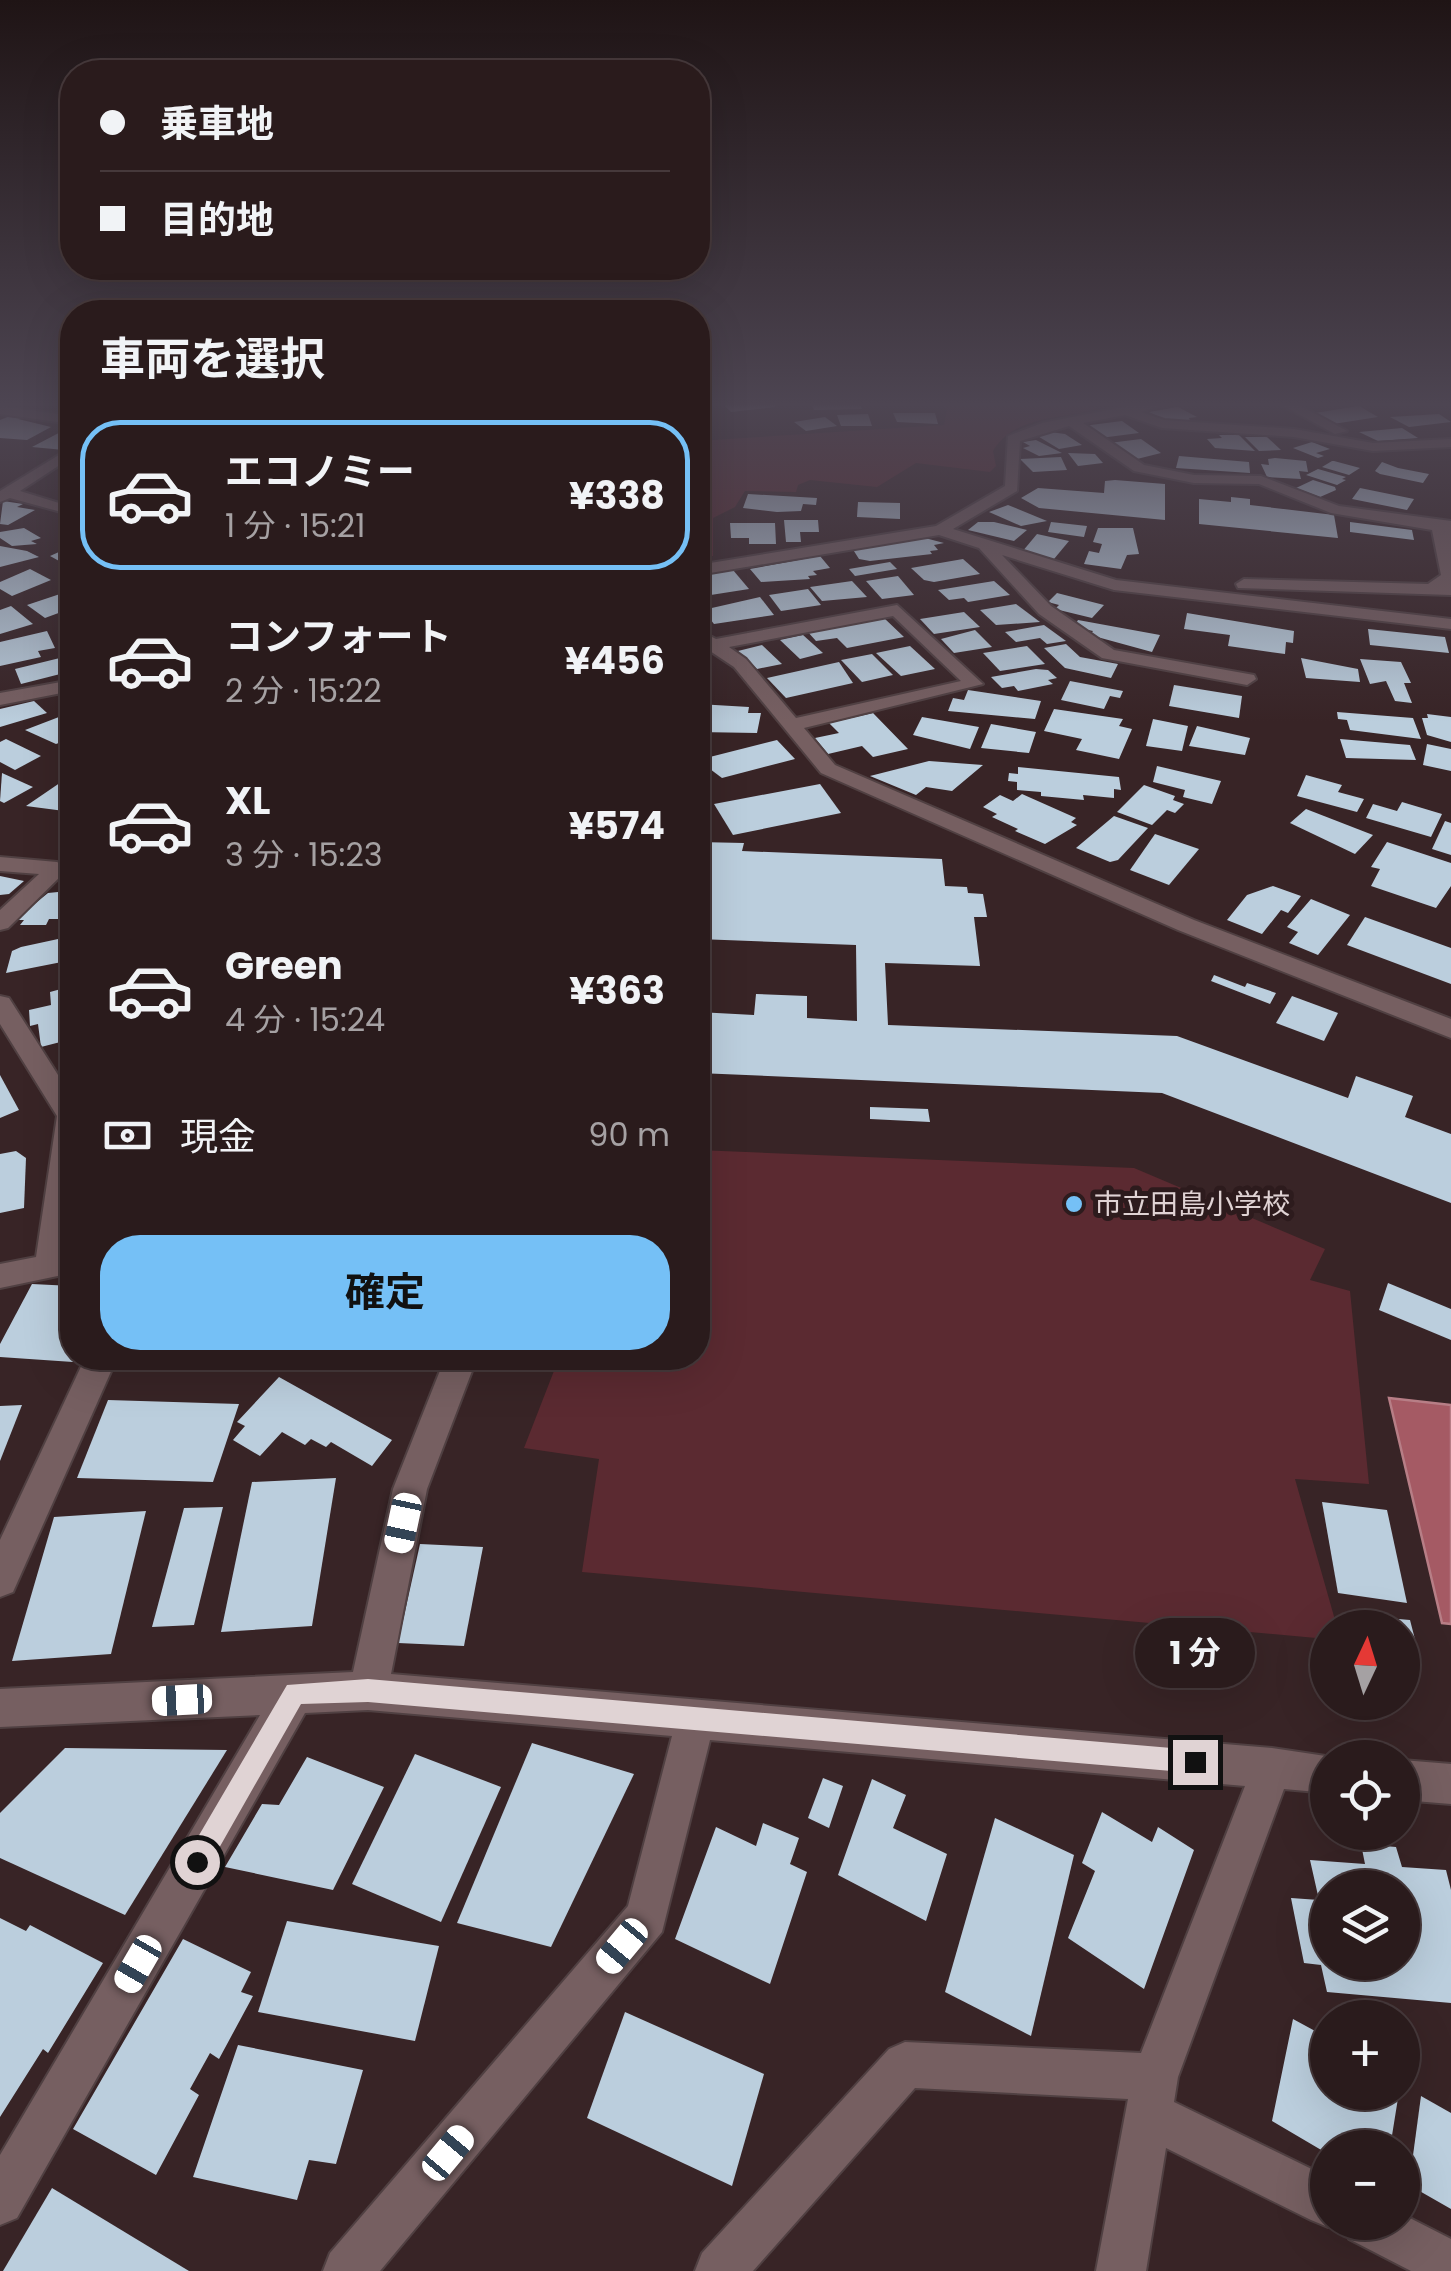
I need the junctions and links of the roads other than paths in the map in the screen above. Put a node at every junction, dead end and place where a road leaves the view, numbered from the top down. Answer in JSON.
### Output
{"nodes":[{"id":1,"x":974,"y":510,"type":"edge"},
{"id":2,"x":1336,"y":510,"type":"edge"},
{"id":3,"x":1445,"y":526,"type":"edge"},
{"id":4,"x":940,"y":530,"type":"junction"},
{"id":5,"x":986,"y":547,"type":"junction"},
{"id":6,"x":710,"y":568,"type":"edge"},
{"id":7,"x":1114,"y":585,"type":"junction"},
{"id":8,"x":1432,"y":589,"type":"junction"},
{"id":9,"x":1451,"y":590,"type":"edge"},
{"id":10,"x":1451,"y":624,"type":"edge"},
{"id":11,"x":710,"y":639,"type":"edge"},
{"id":12,"x":710,"y":643,"type":"edge"},
{"id":13,"x":1247,"y":680,"type":"dead end"},
{"id":14,"x":60,"y":688,"type":"edge"},
{"id":15,"x":0,"y":700,"type":"edge"},
{"id":16,"x":792,"y":725,"type":"junction"},
{"id":17,"x":0,"y":864,"type":"edge"},
{"id":18,"x":60,"y":869,"type":"edge"},
{"id":19,"x":60,"y":873,"type":"edge"},
{"id":20,"x":0,"y":923,"type":"edge"},
{"id":21,"x":0,"y":1004,"type":"edge"},
{"id":22,"x":1451,"y":1029,"type":"edge"},
{"id":23,"x":60,"y":1097,"type":"edge"},
{"id":24,"x":60,"y":1264,"type":"edge"},
{"id":25,"x":0,"y":1276,"type":"edge"},
{"id":26,"x":96,"y":1370,"type":"edge"},
{"id":27,"x":457,"y":1370,"type":"edge"},
{"id":28,"x":0,"y":1580,"type":"edge"},
{"id":29,"x":368,"y":1691,"type":"junction"},
{"id":30,"x":295,"y":1693,"type":"junction"},
{"id":31,"x":0,"y":1708,"type":"edge"},
{"id":32,"x":696,"y":1718,"type":"junction"},
{"id":33,"x":1272,"y":1768,"type":"junction"},
{"id":34,"x":1310,"y":1771,"type":"edge"},
{"id":35,"x":1420,"y":1781,"type":"edge"},
{"id":36,"x":1451,"y":1784,"type":"edge"},
{"id":37,"x":1152,"y":2096,"type":"junction"},
{"id":38,"x":1310,"y":2192,"type":"edge"},
{"id":39,"x":0,"y":2201,"type":"edge"},
{"id":40,"x":1402,"y":2240,"type":"edge"},
{"id":41,"x":1451,"y":2265,"type":"edge"},
{"id":42,"x":348,"y":2271,"type":"edge"},
{"id":43,"x":720,"y":2271,"type":"edge"},
{"id":44,"x":1122,"y":2271,"type":"edge"}],
"edges":[{"from":1,"to":4,"type":"street"},
{"from":2,"to":3,"type":"street"},
{"from":3,"to":8,"type":"street"},
{"from":4,"to":5,"type":"street"},
{"from":4,"to":6,"type":"street"},
{"from":5,"to":7,"type":"street"},
{"from":5,"to":13,"type":"street"},
{"from":7,"to":8,"type":"street"},
{"from":7,"to":10,"type":"street"},
{"from":8,"to":9,"type":"street"},
{"from":11,"to":16,"type":"street"},
{"from":12,"to":16,"type":"street"},
{"from":14,"to":15,"type":"street"},
{"from":16,"to":22,"type":"street"},
{"from":17,"to":18,"type":"street"},
{"from":19,"to":20,"type":"street"},
{"from":21,"to":23,"type":"street"},
{"from":24,"to":25,"type":"street"},
{"from":26,"to":28,"type":"street"},
{"from":27,"to":29,"type":"street"},
{"from":29,"to":30,"type":"street"},
{"from":29,"to":32,"type":"street"},
{"from":30,"to":31,"type":"street"},
{"from":30,"to":39,"type":"street"},
{"from":32,"to":33,"type":"street"},
{"from":32,"to":42,"type":"street"},
{"from":33,"to":34,"type":"street"},
{"from":33,"to":37,"type":"street"},
{"from":35,"to":36,"type":"street"},
{"from":37,"to":38,"type":"street"},
{"from":37,"to":43,"type":"street"},
{"from":37,"to":44,"type":"street"},
{"from":40,"to":41,"type":"street"}]}
